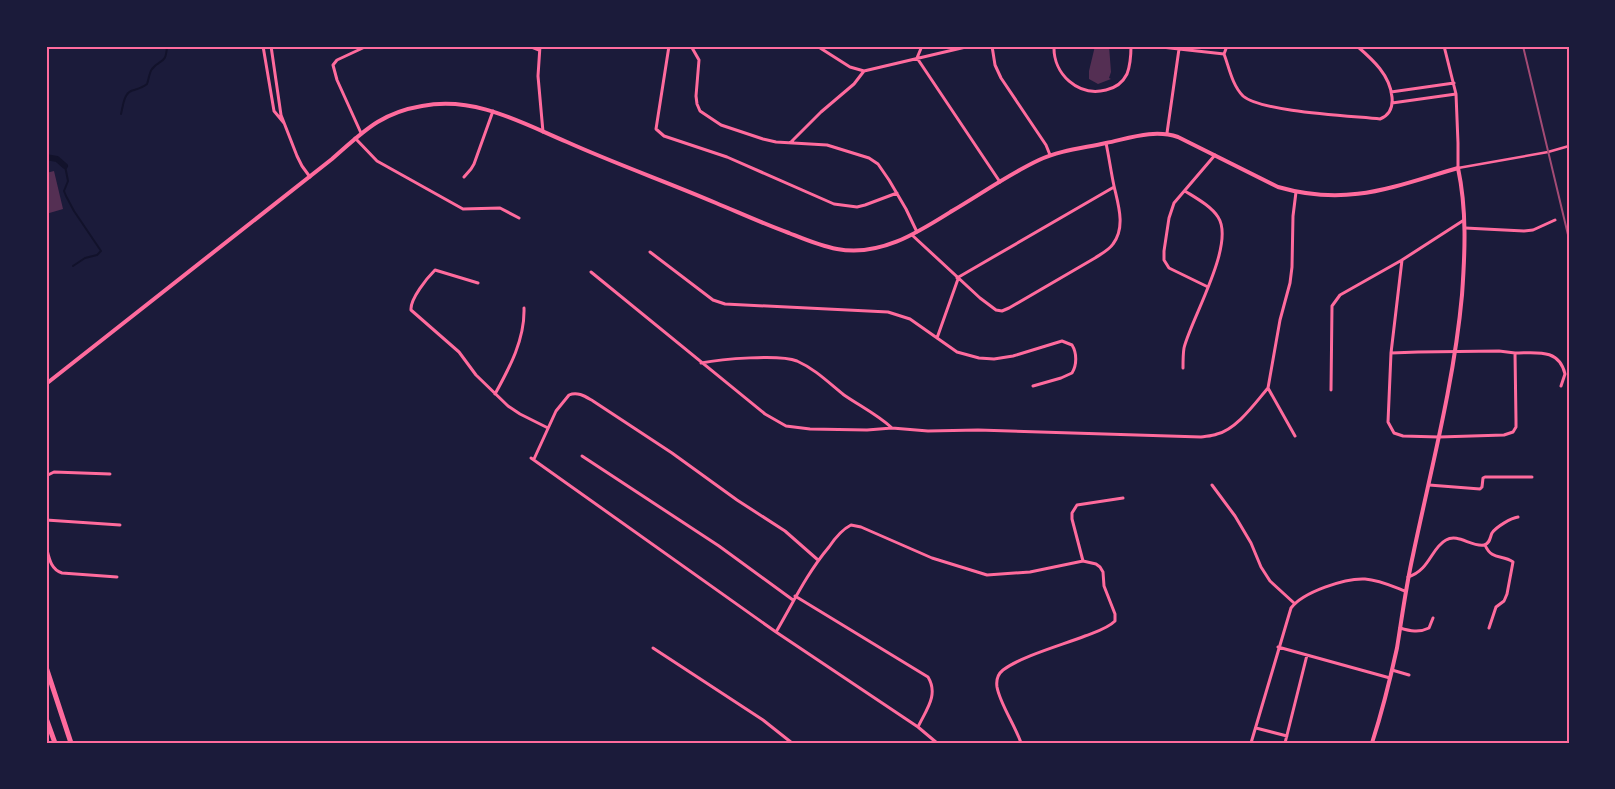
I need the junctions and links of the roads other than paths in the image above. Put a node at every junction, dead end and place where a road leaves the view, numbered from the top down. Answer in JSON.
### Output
{"nodes":[{"id":1,"x":263,"y":46,"type":"edge"},
{"id":2,"x":271,"y":46,"type":"edge"},
{"id":3,"x":367,"y":46,"type":"edge"},
{"id":4,"x":529,"y":46,"type":"edge"},
{"id":5,"x":669,"y":46,"type":"edge"},
{"id":6,"x":692,"y":46,"type":"edge"},
{"id":7,"x":817,"y":46,"type":"edge"},
{"id":8,"x":922,"y":46,"type":"edge"},
{"id":9,"x":970,"y":46,"type":"edge"},
{"id":10,"x":992,"y":46,"type":"edge"},
{"id":11,"x":1054,"y":46,"type":"edge"},
{"id":12,"x":1131,"y":46,"type":"edge"},
{"id":13,"x":1153,"y":46,"type":"edge"},
{"id":14,"x":1227,"y":46,"type":"edge"},
{"id":15,"x":1357,"y":46,"type":"edge"},
{"id":16,"x":1444,"y":46,"type":"edge"},
{"id":17,"x":540,"y":48,"type":"edge"},
{"id":18,"x":1179,"y":48,"type":"edge"},
{"id":19,"x":1224,"y":54,"type":"junction"},
{"id":20,"x":917,"y":58,"type":"junction"},
{"id":21,"x":864,"y":71,"type":"junction"},
{"id":22,"x":1454,"y":83,"type":"junction"},
{"id":23,"x":1391,"y":92,"type":"junction"},
{"id":24,"x":1456,"y":94,"type":"junction"},
{"id":25,"x":1392,"y":102,"type":"junction"},
{"id":26,"x":494,"y":111,"type":"junction"},
{"id":27,"x":284,"y":123,"type":"junction"},
{"id":28,"x":543,"y":132,"type":"junction"},
{"id":29,"x":361,"y":133,"type":"junction"},
{"id":30,"x":1167,"y":133,"type":"junction"},
{"id":31,"x":355,"y":138,"type":"junction"},
{"id":32,"x":790,"y":143,"type":"junction"},
{"id":33,"x":1106,"y":143,"type":"junction"},
{"id":34,"x":1569,"y":146,"type":"edge"},
{"id":35,"x":1050,"y":155,"type":"junction"},
{"id":36,"x":1215,"y":155,"type":"junction"},
{"id":37,"x":1458,"y":168,"type":"junction"},
{"id":38,"x":310,"y":177,"type":"junction"},
{"id":39,"x":464,"y":177,"type":"dead end"},
{"id":40,"x":1000,"y":182,"type":"junction"},
{"id":41,"x":1114,"y":187,"type":"junction"},
{"id":42,"x":1185,"y":190,"type":"junction"},
{"id":43,"x":1296,"y":192,"type":"junction"},
{"id":44,"x":897,"y":193,"type":"junction"},
{"id":45,"x":519,"y":218,"type":"dead end"},
{"id":46,"x":1464,"y":220,"type":"junction"},
{"id":47,"x":1555,"y":220,"type":"dead end"},
{"id":48,"x":1465,"y":228,"type":"junction"},
{"id":49,"x":917,"y":232,"type":"junction"},
{"id":50,"x":912,"y":235,"type":"junction"},
{"id":51,"x":650,"y":252,"type":"dead end"},
{"id":52,"x":1402,"y":260,"type":"junction"},
{"id":53,"x":591,"y":272,"type":"dead end"},
{"id":54,"x":957,"y":278,"type":"junction"},
{"id":55,"x":478,"y":283,"type":"dead end"},
{"id":56,"x":1208,"y":287,"type":"junction"},
{"id":57,"x":524,"y":308,"type":"dead end"},
{"id":58,"x":937,"y":338,"type":"junction"},
{"id":59,"x":1455,"y":352,"type":"junction"},
{"id":60,"x":1391,"y":353,"type":"junction"},
{"id":61,"x":1515,"y":353,"type":"junction"},
{"id":62,"x":701,"y":363,"type":"junction"},
{"id":63,"x":1183,"y":368,"type":"dead end"},
{"id":64,"x":46,"y":384,"type":"edge"},
{"id":65,"x":1033,"y":386,"type":"dead end"},
{"id":66,"x":1561,"y":386,"type":"dead end"},
{"id":67,"x":1268,"y":388,"type":"junction"},
{"id":68,"x":1331,"y":390,"type":"dead end"},
{"id":69,"x":495,"y":394,"type":"junction"},
{"id":70,"x":548,"y":428,"type":"junction"},
{"id":71,"x":892,"y":428,"type":"junction"},
{"id":72,"x":1295,"y":436,"type":"dead end"},
{"id":73,"x":1439,"y":437,"type":"junction"},
{"id":74,"x":582,"y":456,"type":"dead end"},
{"id":75,"x":110,"y":474,"type":"dead end"},
{"id":76,"x":46,"y":476,"type":"edge"},
{"id":77,"x":1532,"y":477,"type":"dead end"},
{"id":78,"x":1212,"y":485,"type":"dead end"},
{"id":79,"x":1429,"y":485,"type":"junction"},
{"id":80,"x":1123,"y":498,"type":"dead end"},
{"id":81,"x":1518,"y":517,"type":"dead end"},
{"id":82,"x":46,"y":520,"type":"edge"},
{"id":83,"x":120,"y":525,"type":"dead end"},
{"id":84,"x":1485,"y":545,"type":"junction"},
{"id":85,"x":46,"y":546,"type":"edge"},
{"id":86,"x":818,"y":560,"type":"junction"},
{"id":87,"x":1083,"y":561,"type":"junction"},
{"id":88,"x":117,"y":576,"type":"dead end"},
{"id":89,"x":1408,"y":577,"type":"junction"},
{"id":90,"x":1405,"y":592,"type":"junction"},
{"id":91,"x":794,"y":598,"type":"junction"},
{"id":92,"x":1294,"y":603,"type":"junction"},
{"id":93,"x":1433,"y":618,"type":"dead end"},
{"id":94,"x":1400,"y":628,"type":"junction"},
{"id":95,"x":1489,"y":628,"type":"dead end"},
{"id":96,"x":776,"y":632,"type":"junction"},
{"id":97,"x":653,"y":648,"type":"dead end"},
{"id":98,"x":1278,"y":648,"type":"junction"},
{"id":99,"x":1307,"y":655,"type":"junction"},
{"id":100,"x":46,"y":667,"type":"edge"},
{"id":101,"x":1392,"y":670,"type":"junction"},
{"id":102,"x":1409,"y":675,"type":"dead end"},
{"id":103,"x":1390,"y":678,"type":"junction"},
{"id":104,"x":46,"y":718,"type":"edge"},
{"id":105,"x":918,"y":727,"type":"junction"},
{"id":106,"x":1256,"y":728,"type":"junction"},
{"id":107,"x":1288,"y":736,"type":"junction"},
{"id":108,"x":55,"y":743,"type":"edge"},
{"id":109,"x":71,"y":743,"type":"edge"},
{"id":110,"x":792,"y":743,"type":"edge"},
{"id":111,"x":937,"y":743,"type":"edge"},
{"id":112,"x":1021,"y":743,"type":"edge"},
{"id":113,"x":1251,"y":743,"type":"edge"},
{"id":114,"x":1286,"y":743,"type":"edge"},
{"id":115,"x":1372,"y":743,"type":"edge"}],
"edges":[{"from":1,"to":27,"type":"street"},
{"from":2,"to":27,"type":"street"},
{"from":3,"to":29,"type":"street"},
{"from":4,"to":17,"type":"street"},
{"from":5,"to":44,"type":"street"},
{"from":6,"to":32,"type":"street"},
{"from":7,"to":21,"type":"street"},
{"from":8,"to":20,"type":"street"},
{"from":9,"to":20,"type":"street"},
{"from":10,"to":35,"type":"street"},
{"from":11,"to":12,"type":"street"},
{"from":13,"to":18,"type":"street"},
{"from":14,"to":19,"type":"street"},
{"from":15,"to":23,"type":"street"},
{"from":16,"to":22,"type":"street"},
{"from":17,"to":28,"type":"street"},
{"from":18,"to":19,"type":"street"},
{"from":18,"to":30,"type":"street"},
{"from":19,"to":25,"type":"street"},
{"from":20,"to":21,"type":"street"},
{"from":20,"to":40,"type":"street"},
{"from":21,"to":32,"type":"street"},
{"from":22,"to":23,"type":"street"},
{"from":22,"to":24,"type":"street"},
{"from":23,"to":25,"type":"street"},
{"from":24,"to":25,"type":"street"},
{"from":24,"to":37,"type":"street"},
{"from":26,"to":28,"type":"street"},
{"from":26,"to":29,"type":"street"},
{"from":26,"to":39,"type":"street"},
{"from":27,"to":38,"type":"street"},
{"from":28,"to":50,"type":"street"},
{"from":29,"to":31,"type":"street"},
{"from":30,"to":33,"type":"street"},
{"from":30,"to":36,"type":"street"},
{"from":31,"to":38,"type":"street"},
{"from":31,"to":45,"type":"street"},
{"from":32,"to":44,"type":"street"},
{"from":33,"to":35,"type":"street"},
{"from":33,"to":41,"type":"street"},
{"from":34,"to":37,"type":"street"},
{"from":35,"to":40,"type":"street"},
{"from":36,"to":42,"type":"street"},
{"from":36,"to":43,"type":"street"},
{"from":37,"to":43,"type":"street"},
{"from":37,"to":46,"type":"street"},
{"from":38,"to":64,"type":"street"},
{"from":40,"to":49,"type":"street"},
{"from":41,"to":54,"type":"street"},
{"from":41,"to":54,"type":"street"},
{"from":42,"to":56,"type":"street"},
{"from":42,"to":56,"type":"street"},
{"from":43,"to":67,"type":"street"},
{"from":44,"to":49,"type":"street"},
{"from":46,"to":48,"type":"street"},
{"from":46,"to":52,"type":"street"},
{"from":47,"to":48,"type":"street"},
{"from":48,"to":59,"type":"street"},
{"from":49,"to":50,"type":"street"},
{"from":50,"to":54,"type":"street"},
{"from":51,"to":58,"type":"street"},
{"from":52,"to":60,"type":"street"},
{"from":52,"to":68,"type":"street"},
{"from":53,"to":62,"type":"street"},
{"from":54,"to":58,"type":"street"},
{"from":55,"to":69,"type":"street"},
{"from":56,"to":63,"type":"street"},
{"from":57,"to":69,"type":"street"},
{"from":58,"to":65,"type":"street"},
{"from":59,"to":60,"type":"street"},
{"from":59,"to":61,"type":"street"},
{"from":59,"to":73,"type":"street"},
{"from":60,"to":73,"type":"street"},
{"from":61,"to":66,"type":"street"},
{"from":61,"to":73,"type":"street"},
{"from":62,"to":71,"type":"street"},
{"from":62,"to":71,"type":"street"},
{"from":67,"to":71,"type":"street"},
{"from":67,"to":72,"type":"street"},
{"from":69,"to":70,"type":"street"},
{"from":70,"to":86,"type":"street"},
{"from":70,"to":96,"type":"street"},
{"from":73,"to":79,"type":"street"},
{"from":74,"to":91,"type":"street"},
{"from":75,"to":76,"type":"street"},
{"from":77,"to":79,"type":"street"},
{"from":78,"to":92,"type":"street"},
{"from":79,"to":89,"type":"street"},
{"from":80,"to":87,"type":"street"},
{"from":81,"to":84,"type":"street"},
{"from":82,"to":83,"type":"street"},
{"from":84,"to":89,"type":"street"},
{"from":84,"to":95,"type":"street"},
{"from":85,"to":88,"type":"street"},
{"from":86,"to":87,"type":"street"},
{"from":86,"to":91,"type":"street"},
{"from":87,"to":112,"type":"street"},
{"from":89,"to":90,"type":"street"},
{"from":90,"to":92,"type":"street"},
{"from":90,"to":94,"type":"street"},
{"from":91,"to":96,"type":"street"},
{"from":91,"to":105,"type":"street"},
{"from":92,"to":98,"type":"street"},
{"from":93,"to":94,"type":"street"},
{"from":94,"to":101,"type":"street"},
{"from":96,"to":105,"type":"street"},
{"from":97,"to":110,"type":"street"},
{"from":98,"to":99,"type":"street"},
{"from":98,"to":106,"type":"street"},
{"from":99,"to":103,"type":"street"},
{"from":99,"to":107,"type":"street"},
{"from":100,"to":109,"type":"highway"},
{"from":101,"to":102,"type":"street"},
{"from":101,"to":103,"type":"street"},
{"from":103,"to":115,"type":"street"},
{"from":104,"to":108,"type":"highway"},
{"from":105,"to":111,"type":"street"},
{"from":106,"to":107,"type":"street"},
{"from":106,"to":113,"type":"street"},
{"from":107,"to":114,"type":"street"}]}
